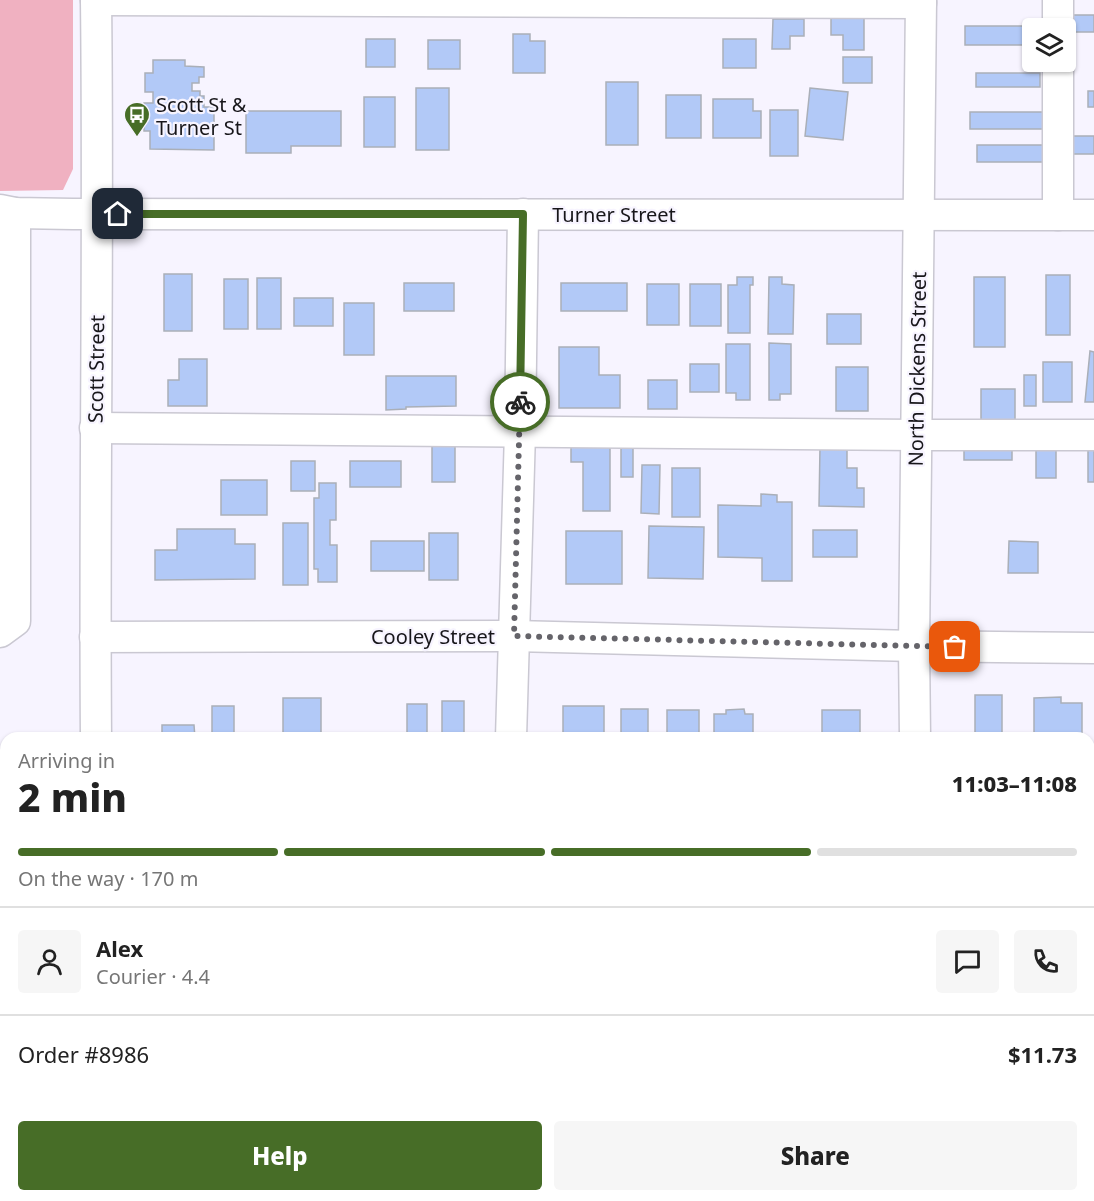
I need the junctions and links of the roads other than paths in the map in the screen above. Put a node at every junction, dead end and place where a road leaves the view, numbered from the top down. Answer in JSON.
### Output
{"nodes":[{"id":1,"x":96,"y":0,"type":"edge"},
{"id":2,"x":1058,"y":0,"type":"edge"},
{"id":3,"x":921,"y":2,"type":"edge"},
{"id":4,"x":1058,"y":18,"type":"edge"},
{"id":5,"x":1058,"y":72,"type":"edge"},
{"id":6,"x":7,"y":211,"type":"edge"},
{"id":7,"x":98,"y":214,"type":"junction"},
{"id":8,"x":523,"y":214,"type":"junction"},
{"id":9,"x":920,"y":215,"type":"junction"},
{"id":10,"x":1058,"y":215,"type":"junction"},
{"id":11,"x":1094,"y":215,"type":"edge"},
{"id":12,"x":95,"y":428,"type":"junction"},
{"id":13,"x":520,"y":432,"type":"junction"},
{"id":14,"x":917,"y":435,"type":"junction"},
{"id":15,"x":1094,"y":435,"type":"edge"},
{"id":16,"x":0,"y":632,"type":"edge"},
{"id":17,"x":95,"y":636,"type":"junction"},
{"id":18,"x":514,"y":636,"type":"junction"},
{"id":19,"x":914,"y":646,"type":"junction"},
{"id":20,"x":1094,"y":648,"type":"edge"},
{"id":21,"x":96,"y":732,"type":"edge"},
{"id":22,"x":511,"y":732,"type":"edge"},
{"id":23,"x":915,"y":732,"type":"edge"}],
"edges":[{"from":1,"to":3,"type":"street"},
{"from":1,"to":7,"type":"street","name":"Scott Street"},
{"from":2,"to":4,"type":"street"},
{"from":3,"to":9,"type":"street","name":"North Dickens Street"},
{"from":5,"to":10,"type":"street"},
{"from":6,"to":7,"type":"street","name":"Turner Street"},
{"from":6,"to":16,"type":"street"},
{"from":7,"to":8,"type":"street","name":"Turner Street"},
{"from":7,"to":12,"type":"street","name":"Scott Street"},
{"from":8,"to":9,"type":"street","name":"Turner Street"},
{"from":8,"to":13,"type":"street"},
{"from":9,"to":10,"type":"street","name":"Turner Street"},
{"from":9,"to":14,"type":"street","name":"North Dickens Street"},
{"from":10,"to":11,"type":"street","name":"Turner Street"},
{"from":12,"to":13,"type":"street"},
{"from":12,"to":17,"type":"street","name":"Scott Street"},
{"from":13,"to":14,"type":"street"},
{"from":13,"to":18,"type":"street"},
{"from":14,"to":15,"type":"street"},
{"from":14,"to":19,"type":"street","name":"North Dickens Street"},
{"from":17,"to":18,"type":"street","name":"Cooley Street"},
{"from":17,"to":21,"type":"street","name":"Scott Street"},
{"from":18,"to":19,"type":"street","name":"Cooley Street"},
{"from":18,"to":22,"type":"street"},
{"from":19,"to":20,"type":"street","name":"Cooley Street"},
{"from":19,"to":23,"type":"street","name":"North Dickens Street"}]}
